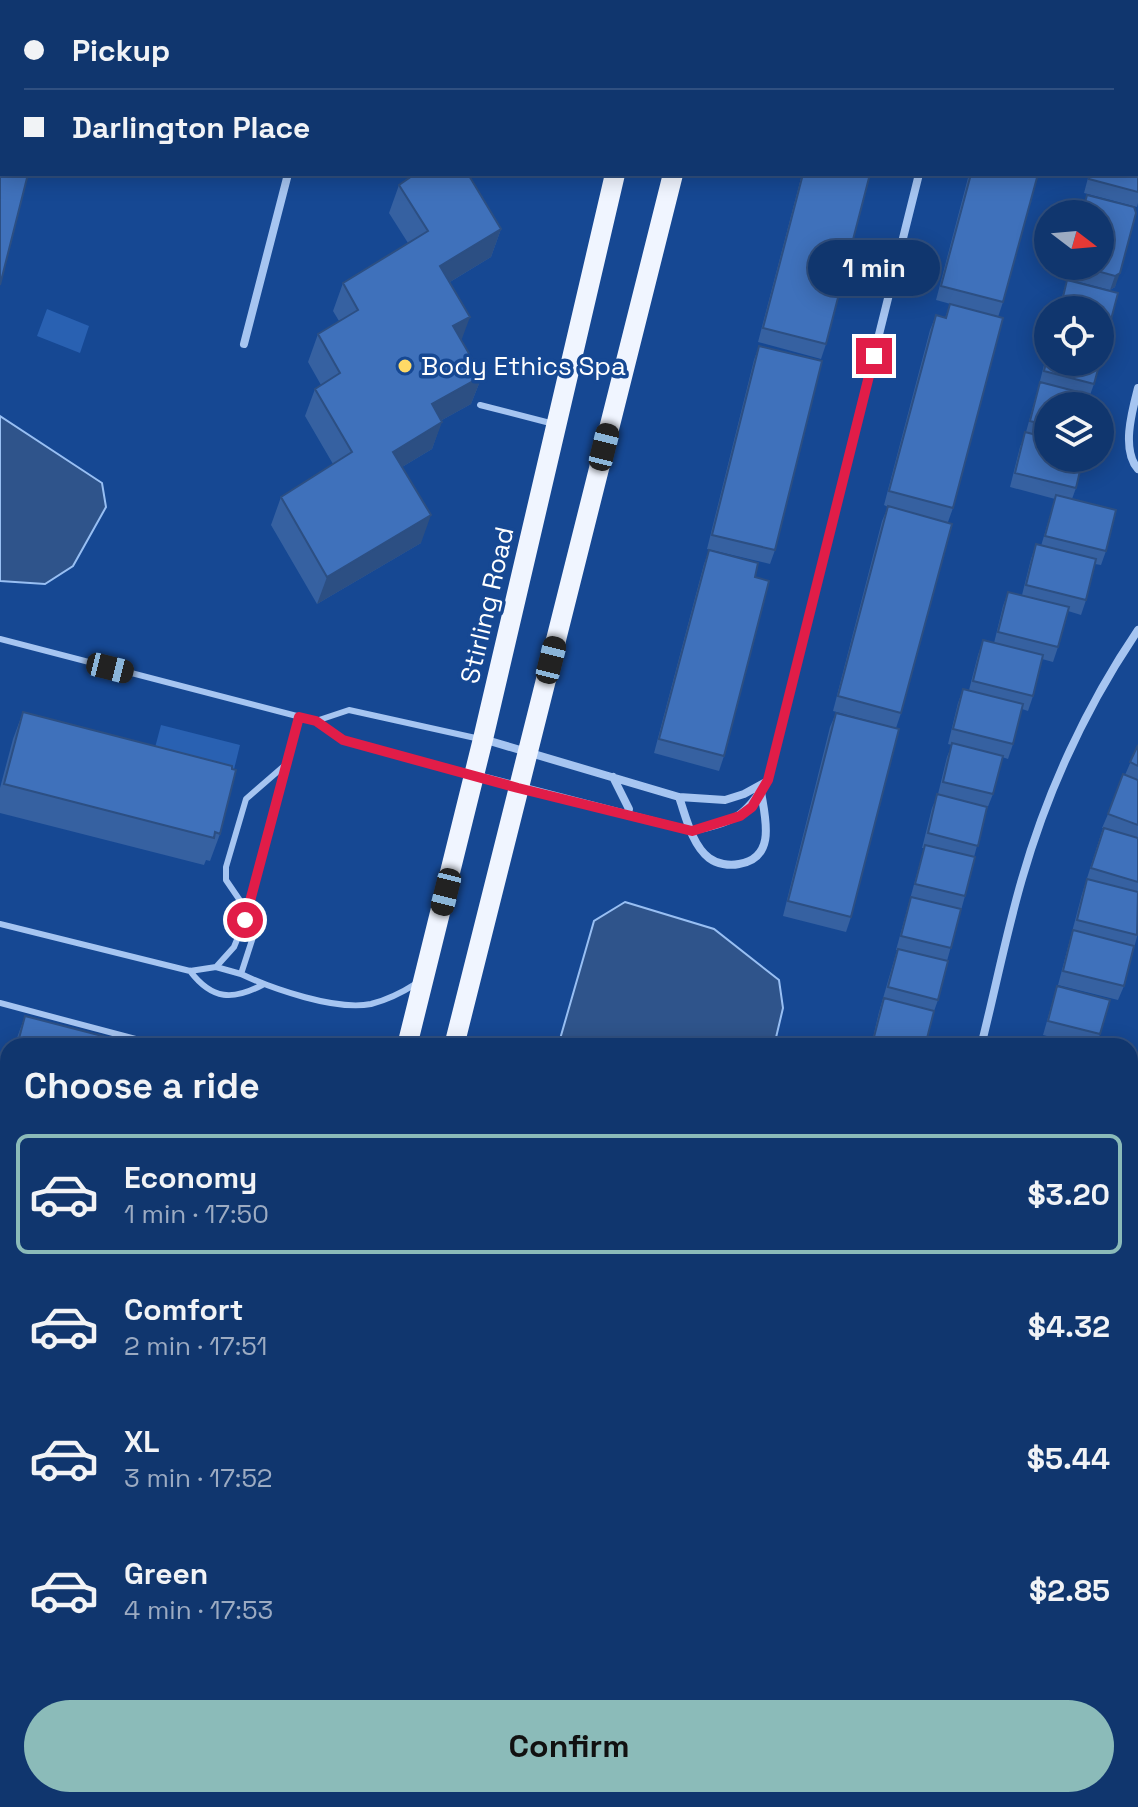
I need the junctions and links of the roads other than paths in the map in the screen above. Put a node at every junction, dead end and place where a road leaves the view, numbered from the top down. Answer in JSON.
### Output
{"nodes":[{"id":1,"x":287,"y":176,"type":"edge"},
{"id":2,"x":615,"y":176,"type":"edge"},
{"id":3,"x":672,"y":176,"type":"edge"},
{"id":4,"x":919,"y":176,"type":"edge"},
{"id":5,"x":244,"y":344,"type":"dead end"},
{"id":6,"x":1138,"y":388,"type":"edge"},
{"id":7,"x":480,"y":405,"type":"dead end"},
{"id":8,"x":555,"y":424,"type":"junction"},
{"id":9,"x":1138,"y":469,"type":"edge"},
{"id":10,"x":1138,"y":630,"type":"edge"},
{"id":11,"x":0,"y":639,"type":"edge"},
{"id":12,"x":299,"y":717,"type":"junction"},
{"id":13,"x":316,"y":721,"type":"junction"},
{"id":14,"x":483,"y":739,"type":"junction"},
{"id":15,"x":528,"y":751,"type":"junction"},
{"id":16,"x":284,"y":766,"type":"junction"},
{"id":17,"x":475,"y":775,"type":"junction"},
{"id":18,"x":613,"y":777,"type":"junction"},
{"id":19,"x":768,"y":780,"type":"junction"},
{"id":20,"x":518,"y":788,"type":"junction"},
{"id":21,"x":761,"y":791,"type":"junction"},
{"id":22,"x":679,"y":797,"type":"junction"},
{"id":23,"x":627,"y":815,"type":"junction"},
{"id":24,"x":692,"y":831,"type":"junction"},
{"id":25,"x":245,"y":920,"type":"junction"},
{"id":26,"x":0,"y":924,"type":"edge"},
{"id":27,"x":216,"y":967,"type":"junction"},
{"id":28,"x":190,"y":971,"type":"junction"},
{"id":29,"x":241,"y":974,"type":"junction"},
{"id":30,"x":424,"y":979,"type":"junction"},
{"id":31,"x":264,"y":984,"type":"junction"},
{"id":32,"x":0,"y":1003,"type":"edge"},
{"id":33,"x":132,"y":1038,"type":"edge"},
{"id":34,"x":409,"y":1038,"type":"edge"},
{"id":35,"x":456,"y":1038,"type":"edge"},
{"id":36,"x":983,"y":1038,"type":"edge"}],
"edges":[{"from":1,"to":5,"type":"street"},
{"from":2,"to":8,"type":"main road","name":"Stirling Road"},
{"from":3,"to":15,"type":"main road"},
{"from":4,"to":19,"type":"street"},
{"from":6,"to":9,"type":"street"},
{"from":7,"to":8,"type":"lane"},
{"from":8,"to":14,"type":"main road","name":"Stirling Road"},
{"from":10,"to":36,"type":"street"},
{"from":11,"to":12,"type":"lane"},
{"from":12,"to":13,"type":"lane"},
{"from":12,"to":16,"type":"lane"},
{"from":13,"to":14,"type":"lane"},
{"from":13,"to":17,"type":"lane"},
{"from":14,"to":15,"type":"street"},
{"from":14,"to":17,"type":"main road","name":"Stirling Road"},
{"from":15,"to":18,"type":"street"},
{"from":15,"to":20,"type":"main road"},
{"from":16,"to":25,"type":"lane"},
{"from":16,"to":25,"type":"lane"},
{"from":17,"to":20,"type":"street"},
{"from":17,"to":30,"type":"main road","name":"Stirling Road"},
{"from":18,"to":22,"type":"street"},
{"from":18,"to":23,"type":"street"},
{"from":19,"to":21,"type":"street"},
{"from":19,"to":22,"type":"street"},
{"from":20,"to":23,"type":"street"},
{"from":20,"to":35,"type":"main road"},
{"from":21,"to":24,"type":"street"},
{"from":21,"to":24,"type":"street"},
{"from":22,"to":24,"type":"street"},
{"from":23,"to":24,"type":"street"},
{"from":25,"to":27,"type":"lane"},
{"from":25,"to":29,"type":"lane"},
{"from":26,"to":28,"type":"lane"},
{"from":27,"to":28,"type":"lane"},
{"from":27,"to":29,"type":"lane"},
{"from":28,"to":31,"type":"lane"},
{"from":29,"to":31,"type":"lane"},
{"from":30,"to":31,"type":"lane"},
{"from":30,"to":34,"type":"main road","name":"Stirling Road"},
{"from":32,"to":33,"type":"lane"}]}
